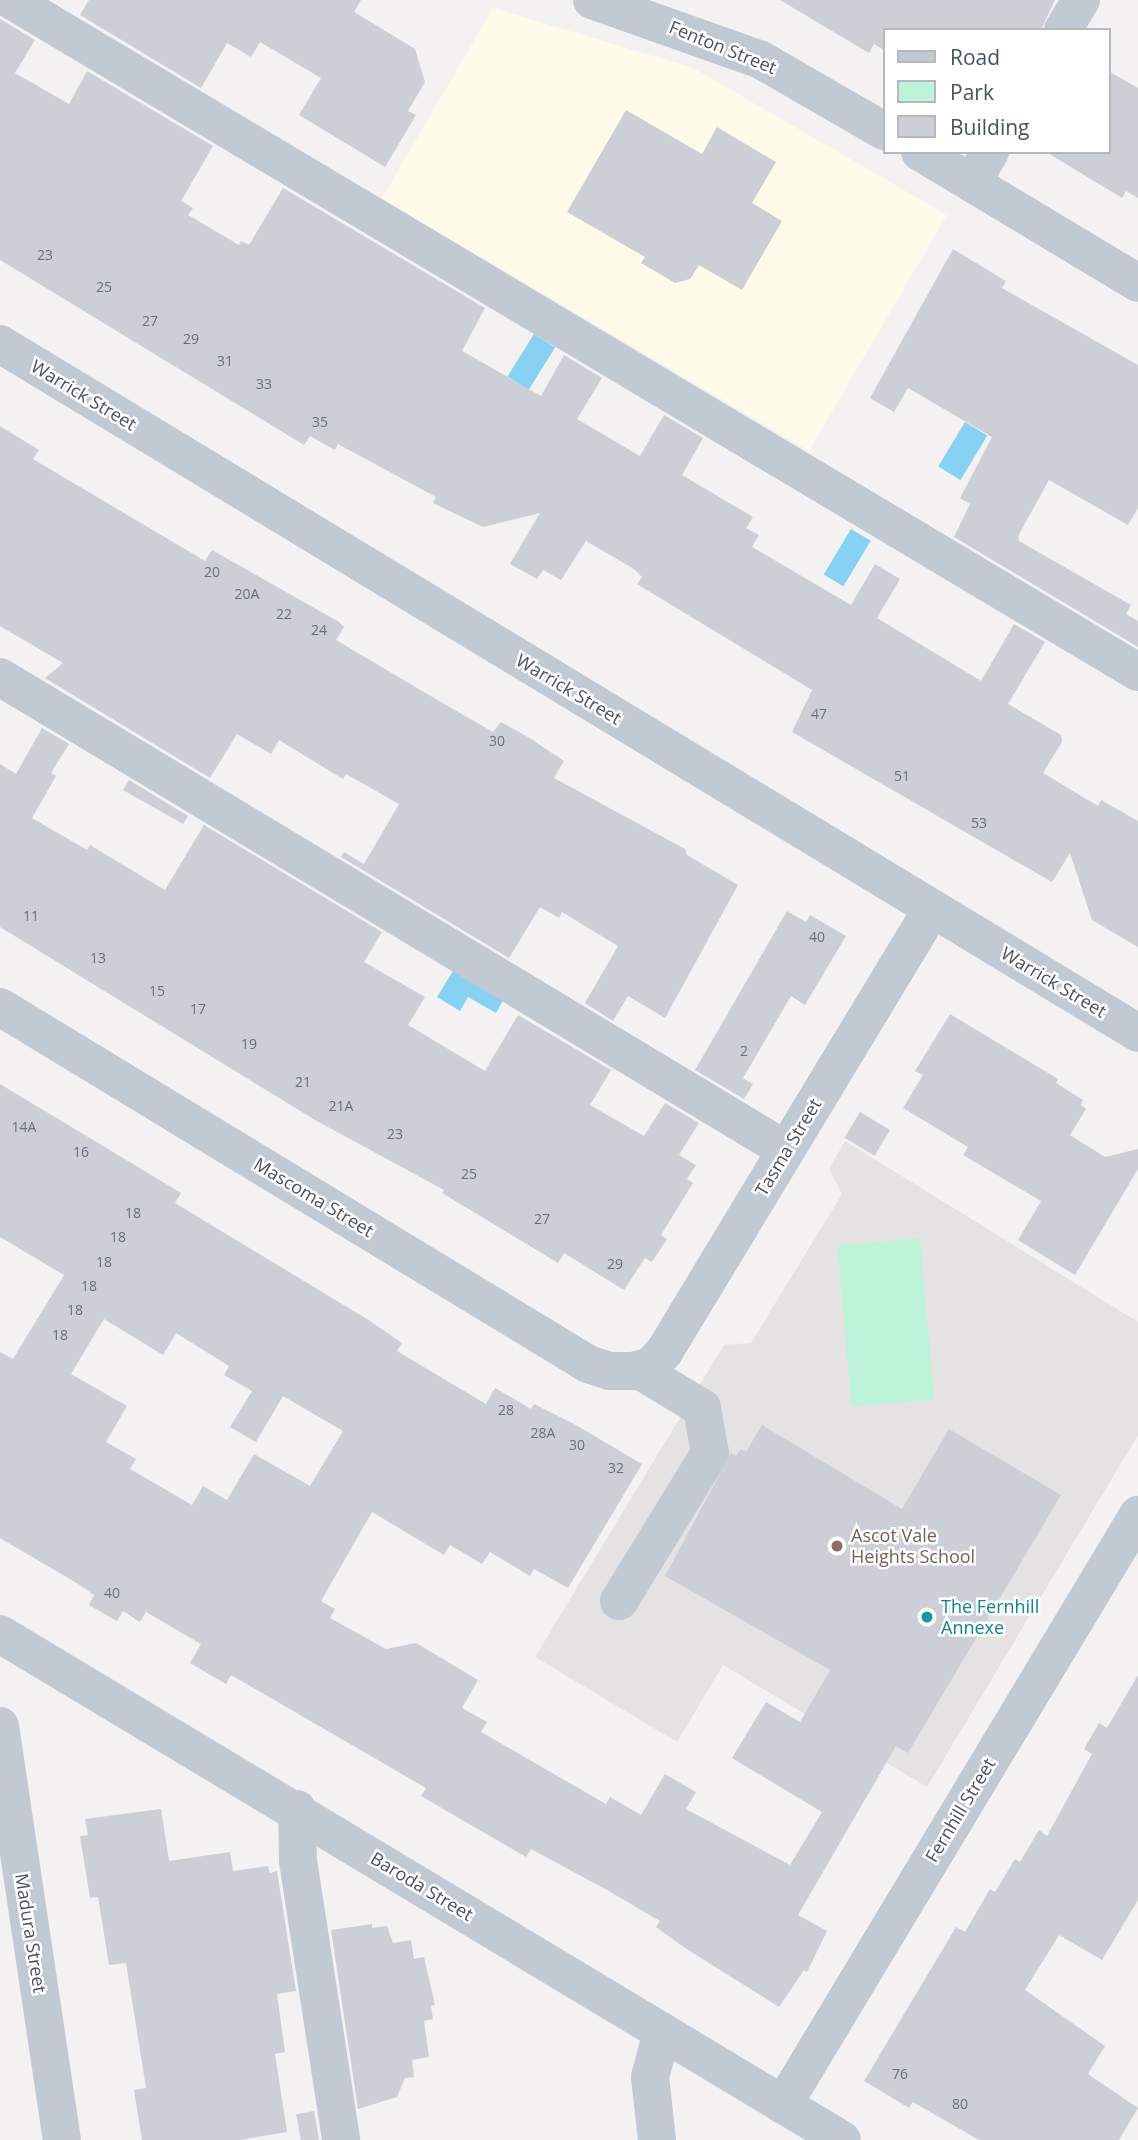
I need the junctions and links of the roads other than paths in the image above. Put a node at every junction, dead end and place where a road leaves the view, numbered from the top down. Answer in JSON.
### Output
{"nodes":[{"id":1,"x":11,"y":0,"type":"edge"},
{"id":2,"x":592,"y":0,"type":"edge"},
{"id":3,"x":1081,"y":0,"type":"edge"},
{"id":4,"x":1064,"y":28,"type":"edge"},
{"id":5,"x":883,"y":130,"type":"edge"},
{"id":6,"x":928,"y":154,"type":"edge"},
{"id":7,"x":981,"y":168,"type":"edge"},
{"id":8,"x":1138,"y":283,"type":"edge"},
{"id":9,"x":0,"y":344,"type":"edge"},
{"id":10,"x":1138,"y":672,"type":"edge"},
{"id":11,"x":0,"y":677,"type":"edge"},
{"id":12,"x":932,"y":909,"type":"junction"},
{"id":13,"x":0,"y":1007,"type":"edge"},
{"id":14,"x":1138,"y":1033,"type":"edge"},
{"id":15,"x":786,"y":1150,"type":"junction"},
{"id":16,"x":636,"y":1371,"type":"junction"},
{"id":17,"x":1138,"y":1515,"type":"edge"},
{"id":18,"x":619,"y":1601,"type":"dead end"},
{"id":19,"x":2,"y":1645,"type":"edge"},
{"id":20,"x":0,"y":1726,"type":"edge"},
{"id":21,"x":296,"y":1809,"type":"junction"},
{"id":22,"x":662,"y":2032,"type":"junction"},
{"id":23,"x":783,"y":2105,"type":"junction"},
{"id":24,"x":62,"y":2140,"type":"edge"},
{"id":25,"x":341,"y":2140,"type":"edge"},
{"id":26,"x":657,"y":2140,"type":"edge"},
{"id":27,"x":842,"y":2140,"type":"edge"}],
"edges":[{"from":1,"to":10,"type":"street"},
{"from":2,"to":5,"type":"street","name":"Fenton Street"},
{"from":3,"to":4,"type":"street"},
{"from":6,"to":7,"type":"street"},
{"from":7,"to":8,"type":"street"},
{"from":9,"to":12,"type":"street","name":"Warrick Street"},
{"from":11,"to":15,"type":"street"},
{"from":12,"to":14,"type":"street","name":"Warrick Street"},
{"from":12,"to":15,"type":"street","name":"Tasma Street"},
{"from":13,"to":16,"type":"street","name":"Mascoma Street"},
{"from":15,"to":16,"type":"street","name":"Tasma Street"},
{"from":16,"to":18,"type":"street"},
{"from":17,"to":23,"type":"street","name":"Fernhill Street"},
{"from":19,"to":21,"type":"street","name":"Baroda Street"},
{"from":20,"to":24,"type":"street","name":"Madura Street"},
{"from":21,"to":22,"type":"street","name":"Baroda Street"},
{"from":21,"to":25,"type":"street"},
{"from":22,"to":23,"type":"street","name":"Baroda Street"},
{"from":22,"to":26,"type":"street"},
{"from":23,"to":27,"type":"street","name":"Baroda Street"}]}
